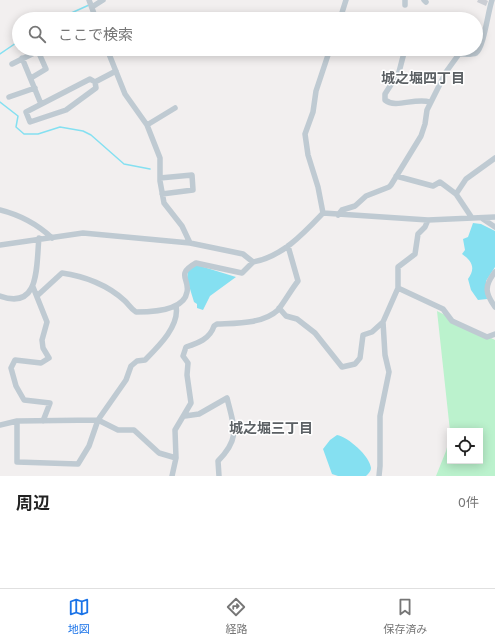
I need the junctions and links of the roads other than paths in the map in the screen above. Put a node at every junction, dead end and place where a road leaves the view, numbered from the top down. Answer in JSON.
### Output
{"nodes":[{"id":1,"x":89,"y":0,"type":"edge"},
{"id":2,"x":103,"y":0,"type":"edge"},
{"id":3,"x":346,"y":0,"type":"edge"},
{"id":4,"x":492,"y":0,"type":"edge"},
{"id":5,"x":92,"y":7,"type":"junction"},
{"id":6,"x":94,"y":12,"type":"edge"},
{"id":7,"x":342,"y":12,"type":"edge"},
{"id":8,"x":483,"y":38,"type":"edge"},
{"id":9,"x":27,"y":56,"type":"edge"},
{"id":10,"x":40,"y":56,"type":"edge"},
{"id":11,"x":110,"y":56,"type":"edge"},
{"id":12,"x":328,"y":56,"type":"edge"},
{"id":13,"x":403,"y":56,"type":"edge"},
{"id":14,"x":455,"y":56,"type":"edge"},
{"id":15,"x":22,"y":58,"type":"junction"},
{"id":16,"x":12,"y":64,"type":"dead end"},
{"id":17,"x":116,"y":71,"type":"junction"},
{"id":18,"x":31,"y":78,"type":"junction"},
{"id":19,"x":94,"y":82,"type":"junction"},
{"id":20,"x":35,"y":88,"type":"junction"},
{"id":21,"x":9,"y":97,"type":"dead end"},
{"id":22,"x":430,"y":102,"type":"junction"},
{"id":23,"x":41,"y":104,"type":"junction"},
{"id":24,"x":175,"y":108,"type":"dead end"},
{"id":25,"x":147,"y":125,"type":"junction"},
{"id":26,"x":495,"y":158,"type":"edge"},
{"id":27,"x":396,"y":176,"type":"junction"},
{"id":28,"x":160,"y":178,"type":"junction"},
{"id":29,"x":162,"y":194,"type":"junction"},
{"id":30,"x":456,"y":194,"type":"junction"},
{"id":31,"x":0,"y":210,"type":"edge"},
{"id":32,"x":324,"y":213,"type":"junction"},
{"id":33,"x":338,"y":215,"type":"junction"},
{"id":34,"x":495,"y":217,"type":"edge"},
{"id":35,"x":472,"y":218,"type":"junction"},
{"id":36,"x":484,"y":219,"type":"junction"},
{"id":37,"x":428,"y":220,"type":"junction"},
{"id":38,"x":495,"y":227,"type":"edge"},
{"id":39,"x":39,"y":238,"type":"junction"},
{"id":40,"x":52,"y":238,"type":"junction"},
{"id":41,"x":190,"y":243,"type":"junction"},
{"id":42,"x":0,"y":245,"type":"edge"},
{"id":43,"x":288,"y":246,"type":"junction"},
{"id":44,"x":253,"y":262,"type":"junction"},
{"id":45,"x":495,"y":272,"type":"edge"},
{"id":46,"x":33,"y":287,"type":"junction"},
{"id":47,"x":398,"y":288,"type":"junction"},
{"id":48,"x":38,"y":295,"type":"junction"},
{"id":49,"x":0,"y":296,"type":"edge"},
{"id":50,"x":176,"y":306,"type":"junction"},
{"id":51,"x":495,"y":307,"type":"edge"},
{"id":52,"x":279,"y":308,"type":"junction"},
{"id":53,"x":383,"y":322,"type":"junction"},
{"id":54,"x":495,"y":334,"type":"edge"},
{"id":55,"x":185,"y":416,"type":"junction"},
{"id":56,"x":98,"y":420,"type":"junction"},
{"id":57,"x":17,"y":421,"type":"junction"},
{"id":58,"x":43,"y":421,"type":"junction"},
{"id":59,"x":0,"y":425,"type":"edge"},
{"id":60,"x":176,"y":458,"type":"junction"},
{"id":61,"x":172,"y":476,"type":"edge"},
{"id":62,"x":219,"y":476,"type":"edge"},
{"id":63,"x":379,"y":476,"type":"edge"}],
"edges":[{"from":1,"to":5,"type":"street"},
{"from":2,"to":5,"type":"street"},
{"from":3,"to":7,"type":"street"},
{"from":4,"to":8,"type":"street"},
{"from":5,"to":6,"type":"street"},
{"from":9,"to":15,"type":"street"},
{"from":10,"to":18,"type":"street"},
{"from":11,"to":17,"type":"street"},
{"from":12,"to":32,"type":"street"},
{"from":13,"to":22,"type":"street"},
{"from":14,"to":22,"type":"street"},
{"from":15,"to":16,"type":"street"},
{"from":15,"to":18,"type":"street"},
{"from":17,"to":19,"type":"street"},
{"from":17,"to":25,"type":"street"},
{"from":18,"to":20,"type":"street"},
{"from":19,"to":23,"type":"street"},
{"from":19,"to":23,"type":"street"},
{"from":20,"to":21,"type":"street"},
{"from":20,"to":23,"type":"street"},
{"from":22,"to":27,"type":"street"},
{"from":24,"to":25,"type":"street"},
{"from":25,"to":28,"type":"street"},
{"from":26,"to":30,"type":"street"},
{"from":27,"to":30,"type":"street"},
{"from":27,"to":33,"type":"street"},
{"from":28,"to":29,"type":"street"},
{"from":28,"to":29,"type":"street"},
{"from":29,"to":41,"type":"street"},
{"from":30,"to":35,"type":"street"},
{"from":31,"to":40,"type":"street"},
{"from":32,"to":33,"type":"street"},
{"from":32,"to":43,"type":"street"},
{"from":33,"to":37,"type":"street"},
{"from":34,"to":36,"type":"street"},
{"from":35,"to":36,"type":"street"},
{"from":35,"to":37,"type":"street"},
{"from":36,"to":38,"type":"street"},
{"from":37,"to":47,"type":"street"},
{"from":39,"to":40,"type":"street"},
{"from":39,"to":42,"type":"street"},
{"from":39,"to":46,"type":"street"},
{"from":40,"to":41,"type":"street"},
{"from":41,"to":44,"type":"street"},
{"from":43,"to":44,"type":"street"},
{"from":43,"to":52,"type":"street"},
{"from":44,"to":50,"type":"street"},
{"from":45,"to":51,"type":"street"},
{"from":46,"to":48,"type":"street"},
{"from":46,"to":49,"type":"street"},
{"from":47,"to":53,"type":"street"},
{"from":47,"to":54,"type":"street"},
{"from":48,"to":50,"type":"street"},
{"from":48,"to":58,"type":"street"},
{"from":50,"to":56,"type":"street"},
{"from":52,"to":53,"type":"street"},
{"from":52,"to":55,"type":"street"},
{"from":53,"to":63,"type":"street"},
{"from":55,"to":60,"type":"street"},
{"from":55,"to":62,"type":"street"},
{"from":56,"to":57,"type":"street"},
{"from":56,"to":58,"type":"street"},
{"from":56,"to":60,"type":"street"},
{"from":57,"to":58,"type":"street"},
{"from":57,"to":59,"type":"street"},
{"from":60,"to":61,"type":"street"}]}
